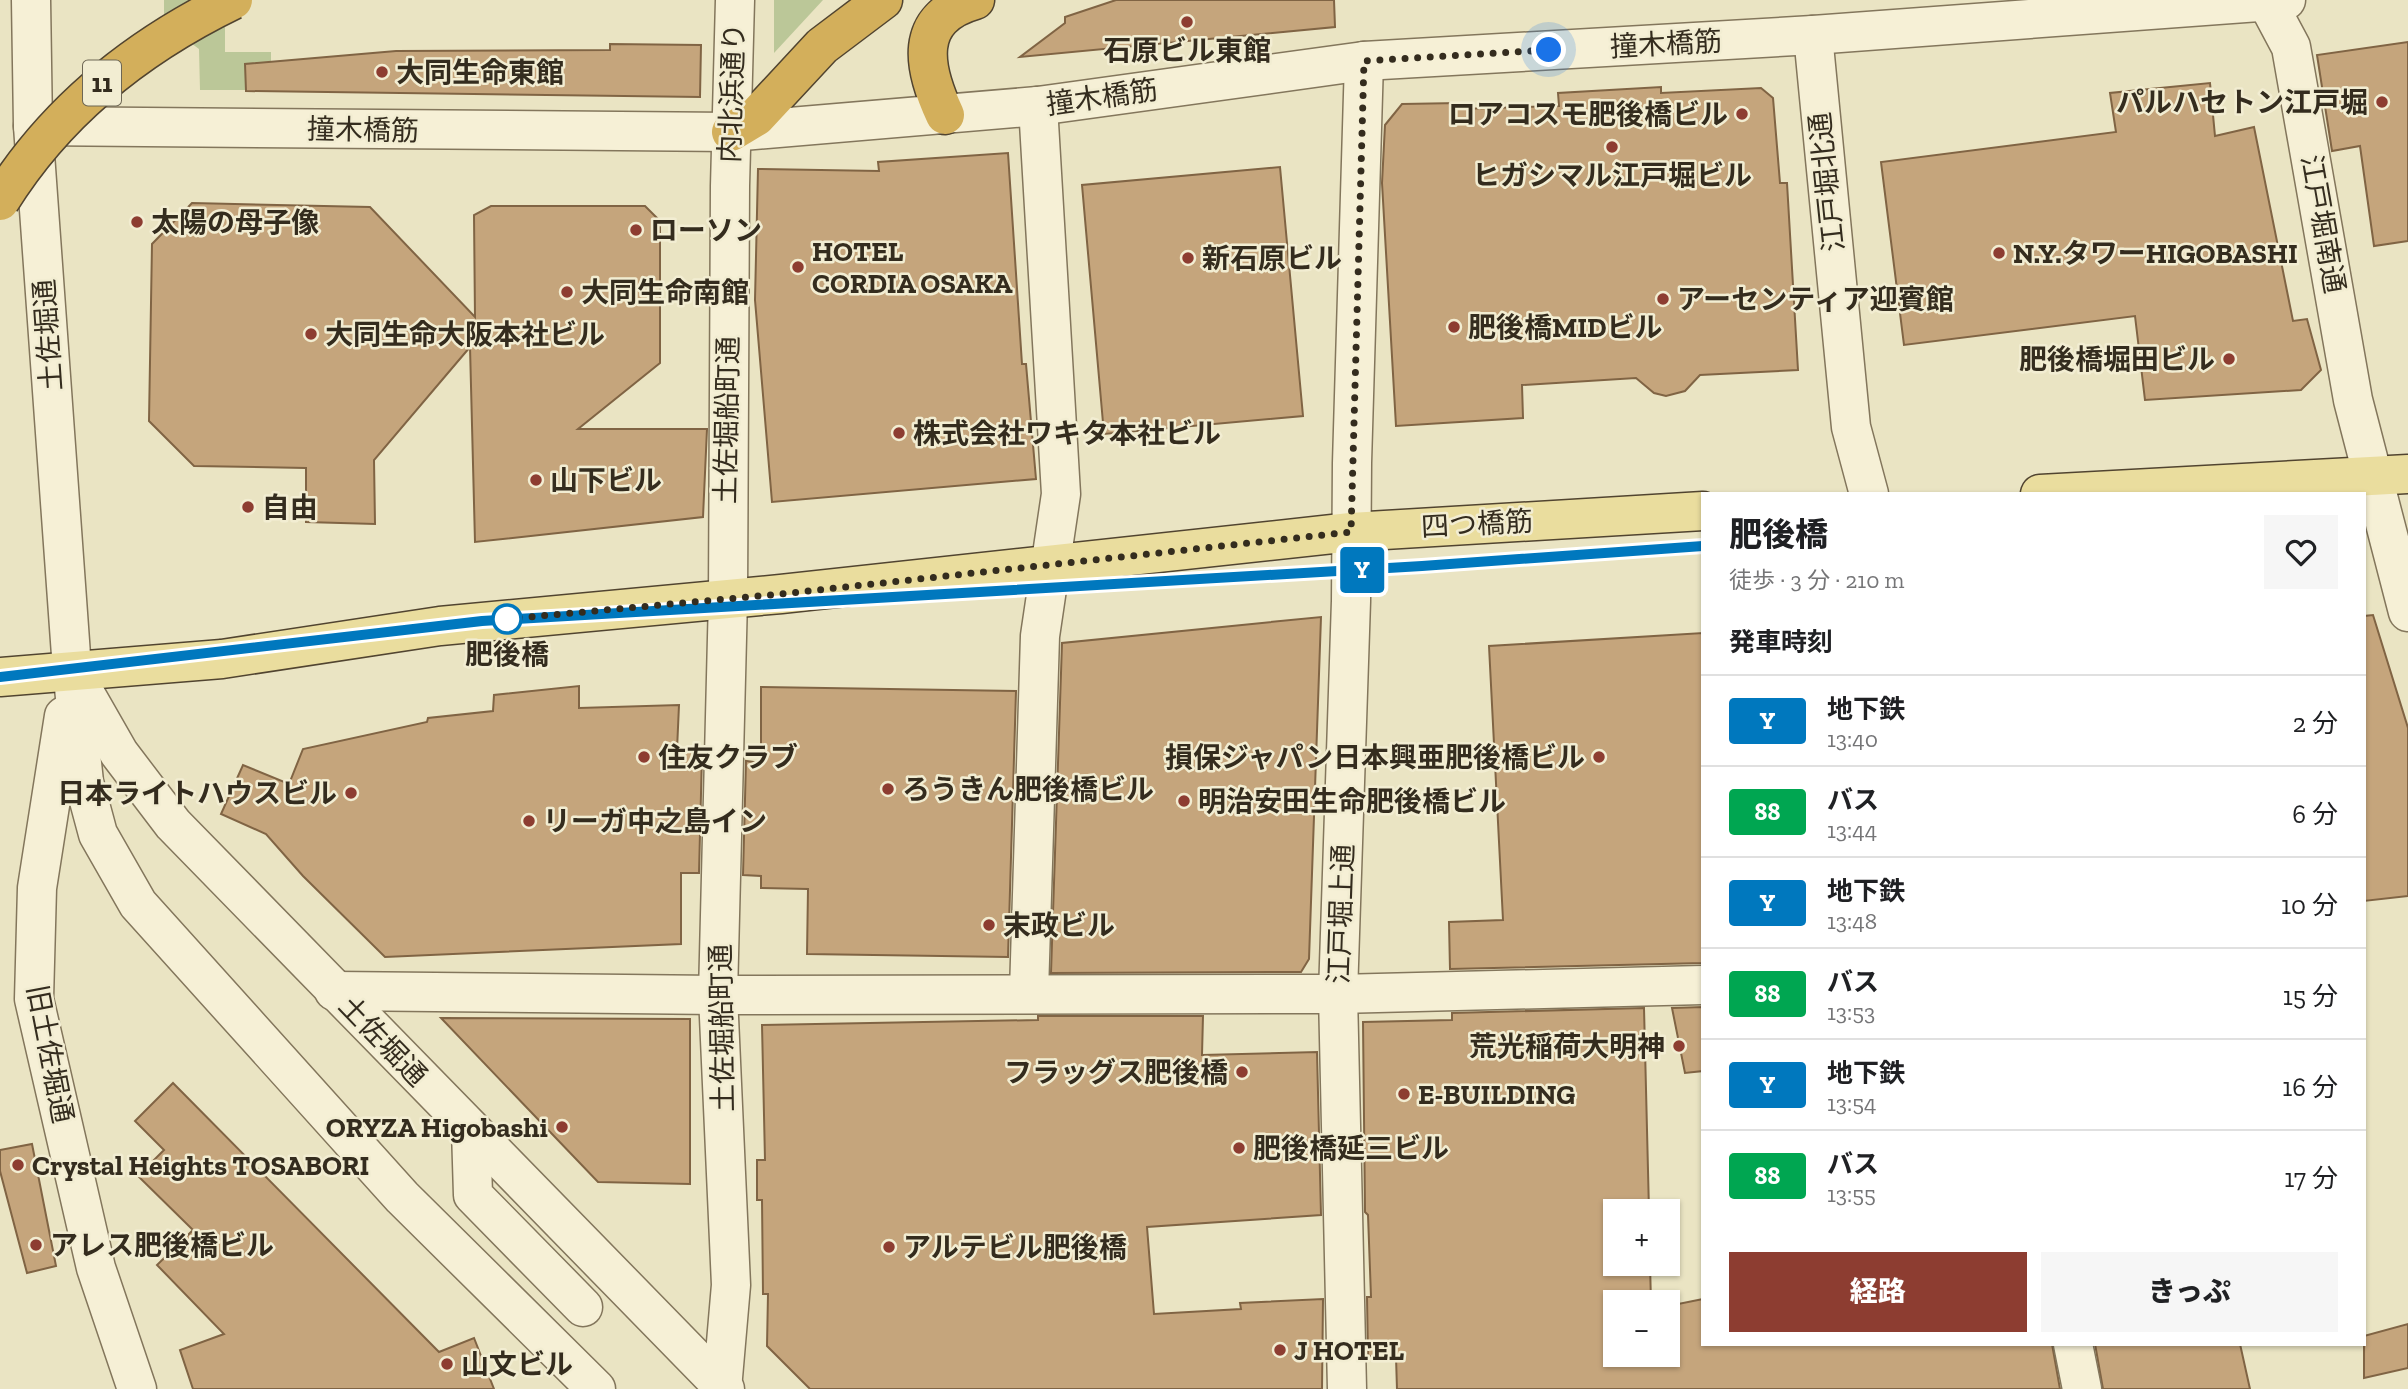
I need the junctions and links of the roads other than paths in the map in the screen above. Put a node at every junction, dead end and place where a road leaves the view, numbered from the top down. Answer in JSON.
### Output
{"nodes":[{"id":1,"x":32,"y":0,"type":"edge"},
{"id":2,"x":233,"y":0,"type":"edge"},
{"id":3,"x":735,"y":0,"type":"edge"},
{"id":4,"x":883,"y":0,"type":"edge"},
{"id":5,"x":975,"y":0,"type":"edge"},
{"id":6,"x":2266,"y":0,"type":"edge"},
{"id":7,"x":2286,"y":0,"type":"edge"},
{"id":8,"x":1813,"y":35,"type":"junction"},
{"id":9,"x":1364,"y":61,"type":"junction"},
{"id":10,"x":1038,"y":106,"type":"junction"},
{"id":11,"x":945,"y":115,"type":"junction"},
{"id":12,"x":33,"y":126,"type":"junction"},
{"id":13,"x":743,"y":131,"type":"junction"},
{"id":14,"x":730,"y":186,"type":"joint"},
{"id":15,"x":0,"y":201,"type":"edge"},
{"id":16,"x":2408,"y":474,"type":"edge"},
{"id":17,"x":2370,"y":476,"type":"junction"},
{"id":18,"x":1869,"y":492,"type":"edge"},
{"id":19,"x":2077,"y":492,"type":"edge"},
{"id":20,"x":1701,"y":511,"type":"edge"},
{"id":21,"x":1351,"y":532,"type":"junction"},
{"id":22,"x":1051,"y":565,"type":"junction"},
{"id":23,"x":729,"y":598,"type":"junction"},
{"id":24,"x":2408,"y":612,"type":"edge"},
{"id":25,"x":72,"y":669,"type":"junction"},
{"id":26,"x":0,"y":677,"type":"edge"},
{"id":27,"x":1701,"y":985,"type":"edge"},
{"id":28,"x":334,"y":991,"type":"junction"},
{"id":29,"x":1029,"y":992,"type":"junction"},
{"id":30,"x":1338,"y":994,"type":"junction"},
{"id":31,"x":718,"y":995,"type":"junction"},
{"id":32,"x":471,"y":1130,"type":"junction"},
{"id":33,"x":583,"y":1307,"type":"dead end"},
{"id":34,"x":2073,"y":1346,"type":"edge"},
{"id":35,"x":724,"y":1388,"type":"edge"},
{"id":36,"x":137,"y":1389,"type":"edge"},
{"id":37,"x":596,"y":1389,"type":"edge"},
{"id":38,"x":1347,"y":1389,"type":"edge"},
{"id":39,"x":2082,"y":1389,"type":"edge"}],
"edges":[{"from":1,"to":12,"type":"street","name":"土佐堀通"},
{"from":2,"to":15,"type":"highway","number":"11","bridge":true},
{"from":3,"to":13,"type":"street","name":"内北浜通り"},
{"from":4,"to":13,"type":"highway"},
{"from":5,"to":11,"type":"highway"},
{"from":6,"to":7,"type":"street","name":"撞木橋筋"},
{"from":6,"to":8,"type":"street","name":"撞木橋筋"},
{"from":6,"to":17,"type":"street","name":"江戸堀南通"},
{"from":8,"to":9,"type":"street","name":"撞木橋筋"},
{"from":8,"to":18,"type":"street","name":"江戸堀北通"},
{"from":9,"to":10,"type":"street","name":"撞木橋筋"},
{"from":9,"to":21,"type":"street","name":"江戸堀上通"},
{"from":10,"to":11,"type":"street","name":"撞木橋筋"},
{"from":10,"to":22,"type":"street"},
{"from":11,"to":13,"type":"street","name":"撞木橋筋"},
{"from":12,"to":13,"type":"street","name":"撞木橋筋"},
{"from":12,"to":25,"type":"street","name":"土佐堀通"},
{"from":13,"to":14,"type":"street","name":"内北浜通り"},
{"from":14,"to":23,"type":"street","name":"土佐堀船町通"},
{"from":16,"to":17,"type":"main road"},
{"from":17,"to":19,"type":"main road"},
{"from":17,"to":24,"type":"street"},
{"from":20,"to":21,"type":"main road","name":"四つ橋筋"},
{"from":21,"to":22,"type":"main road","name":"四つ橋筋"},
{"from":21,"to":30,"type":"street","name":"江戸堀上通"},
{"from":22,"to":23,"type":"main road","name":"四つ橋筋"},
{"from":22,"to":29,"type":"street"},
{"from":23,"to":25,"type":"main road","name":"四つ橋筋"},
{"from":23,"to":31,"type":"street","name":"土佐堀船町通"},
{"from":25,"to":26,"type":"main road","name":"四つ橋筋"},
{"from":25,"to":28,"type":"street","name":"土佐堀通"},
{"from":25,"to":36,"type":"street","name":"旧土佐堀通"},
{"from":25,"to":37,"type":"street","name":"土佐堀通"},
{"from":27,"to":30,"type":"street"},
{"from":28,"to":31,"type":"street"},
{"from":28,"to":32,"type":"street","name":"土佐堀通"},
{"from":29,"to":30,"type":"street"},
{"from":29,"to":31,"type":"street"},
{"from":30,"to":38,"type":"street","name":"江戸堀上通"},
{"from":31,"to":35,"type":"street","name":"土佐堀船町通"},
{"from":32,"to":33,"type":"street"},
{"from":32,"to":35,"type":"street","name":"土佐堀通"},
{"from":34,"to":39,"type":"street"}]}
